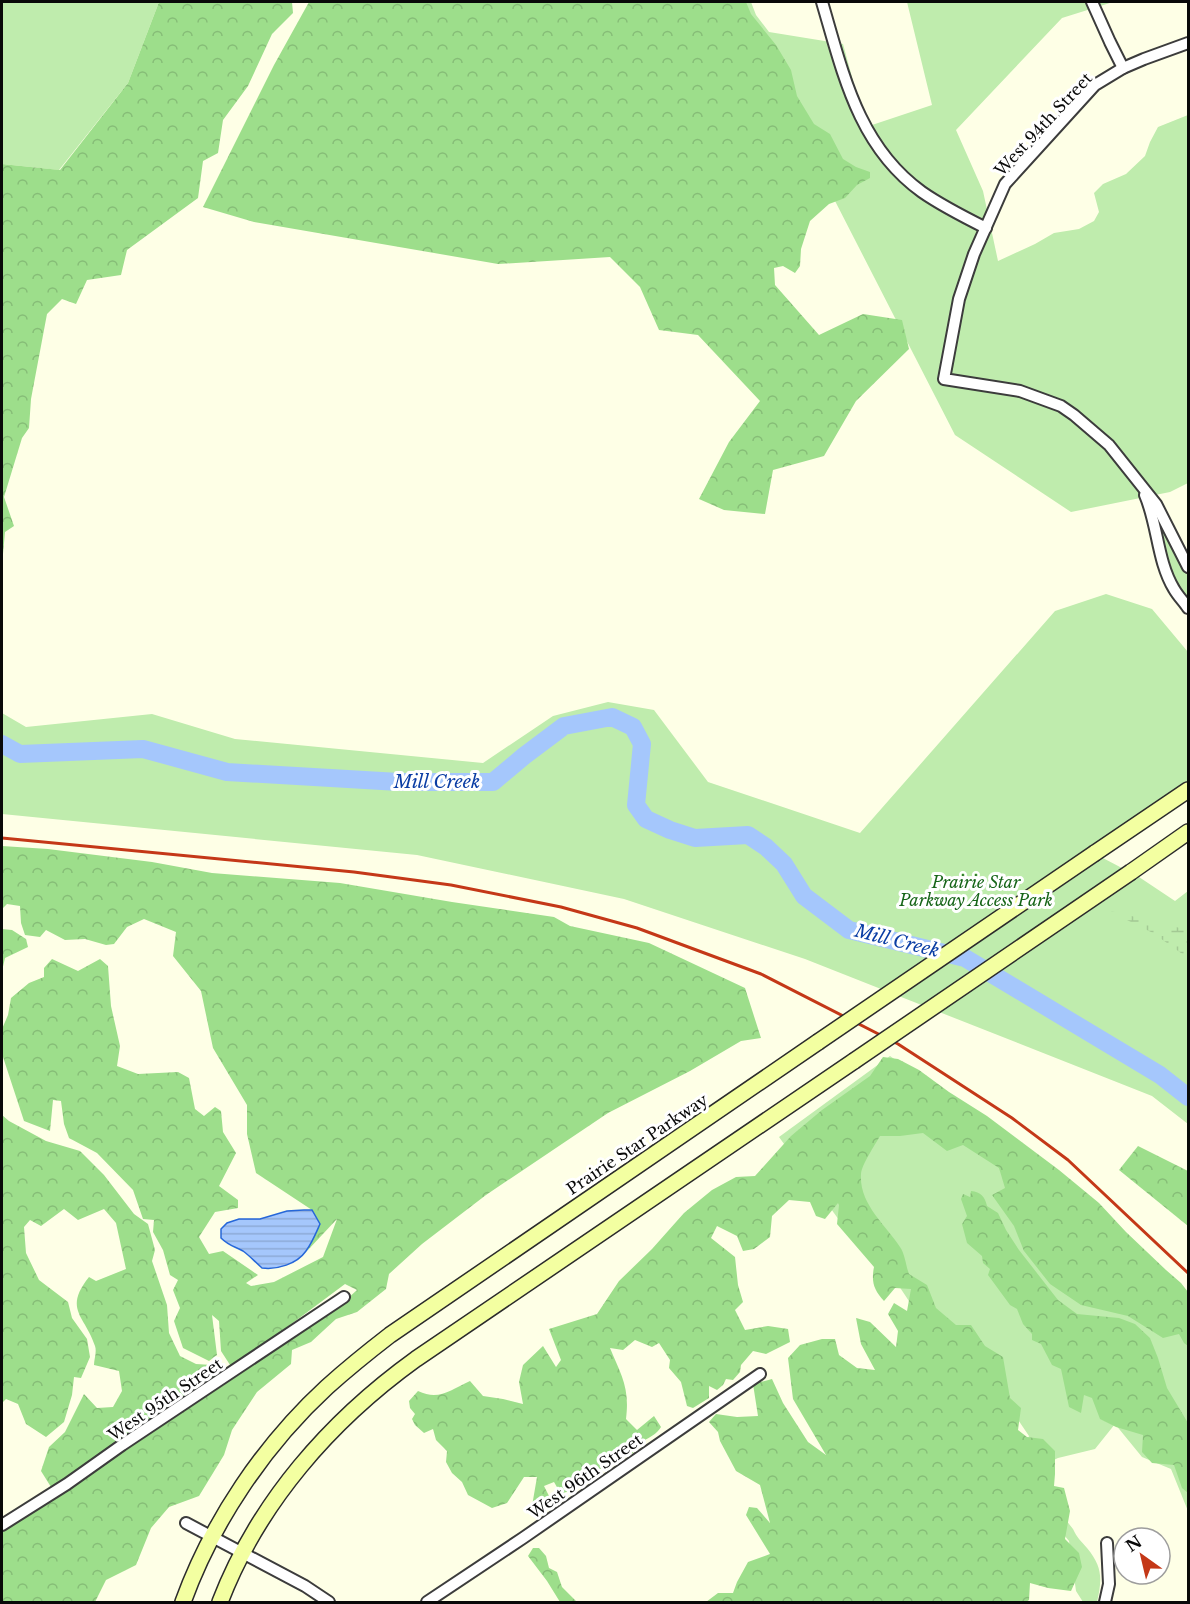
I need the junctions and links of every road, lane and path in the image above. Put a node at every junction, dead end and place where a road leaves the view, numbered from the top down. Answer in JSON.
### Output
{"nodes":[{"id":1,"x":822,"y":2,"type":"edge"},
{"id":2,"x":1092,"y":2,"type":"edge"},
{"id":3,"x":1188,"y":43,"type":"edge"},
{"id":4,"x":1123,"y":68,"type":"junction"},
{"id":5,"x":986,"y":228,"type":"junction"},
{"id":6,"x":1140,"y":484,"type":"junction"},
{"id":7,"x":1188,"y":567,"type":"edge"},
{"id":8,"x":1188,"y":608,"type":"edge"},
{"id":9,"x":1188,"y":790,"type":"edge"},
{"id":10,"x":1188,"y":821,"type":"edge"},
{"id":11,"x":1188,"y":832,"type":"edge"},
{"id":12,"x":1161,"y":851,"type":"junction"},
{"id":13,"x":344,"y":1297,"type":"dead end"},
{"id":14,"x":760,"y":1374,"type":"dead end"},
{"id":15,"x":186,"y":1523,"type":"dead end"},
{"id":16,"x":2,"y":1525,"type":"edge"},
{"id":17,"x":212,"y":1537,"type":"junction"},
{"id":18,"x":1107,"y":1543,"type":"dead end"},
{"id":19,"x":243,"y":1553,"type":"junction"},
{"id":20,"x":183,"y":1602,"type":"edge"},
{"id":21,"x":220,"y":1602,"type":"edge"},
{"id":22,"x":329,"y":1602,"type":"edge"},
{"id":23,"x":427,"y":1602,"type":"edge"},
{"id":24,"x":1105,"y":1602,"type":"edge"}],
"edges":[{"from":1,"to":5,"type":"street"},
{"from":2,"to":4,"type":"street"},
{"from":3,"to":4,"type":"street","name":"West 94th Street"},
{"from":4,"to":5,"type":"street","name":"West 94th Street"},
{"from":5,"to":6,"type":"street","name":"West 94th Street"},
{"from":6,"to":7,"type":"street"},
{"from":6,"to":8,"type":"street"},
{"from":9,"to":17,"type":"main road","name":"Prairie Star Parkway","bridge":true},
{"from":10,"to":12,"type":"main road"},
{"from":11,"to":12,"type":"main road"},
{"from":12,"to":19,"type":"main road","bridge":true},
{"from":13,"to":16,"type":"street","name":"West 95th Street"},
{"from":14,"to":23,"type":"street","name":"West 96th Street"},
{"from":15,"to":17,"type":"street"},
{"from":17,"to":19,"type":"street"},
{"from":17,"to":20,"type":"main road","name":"Prairie Star Parkway"},
{"from":18,"to":24,"type":"street"},
{"from":19,"to":21,"type":"main road"},
{"from":19,"to":22,"type":"street"}]}
